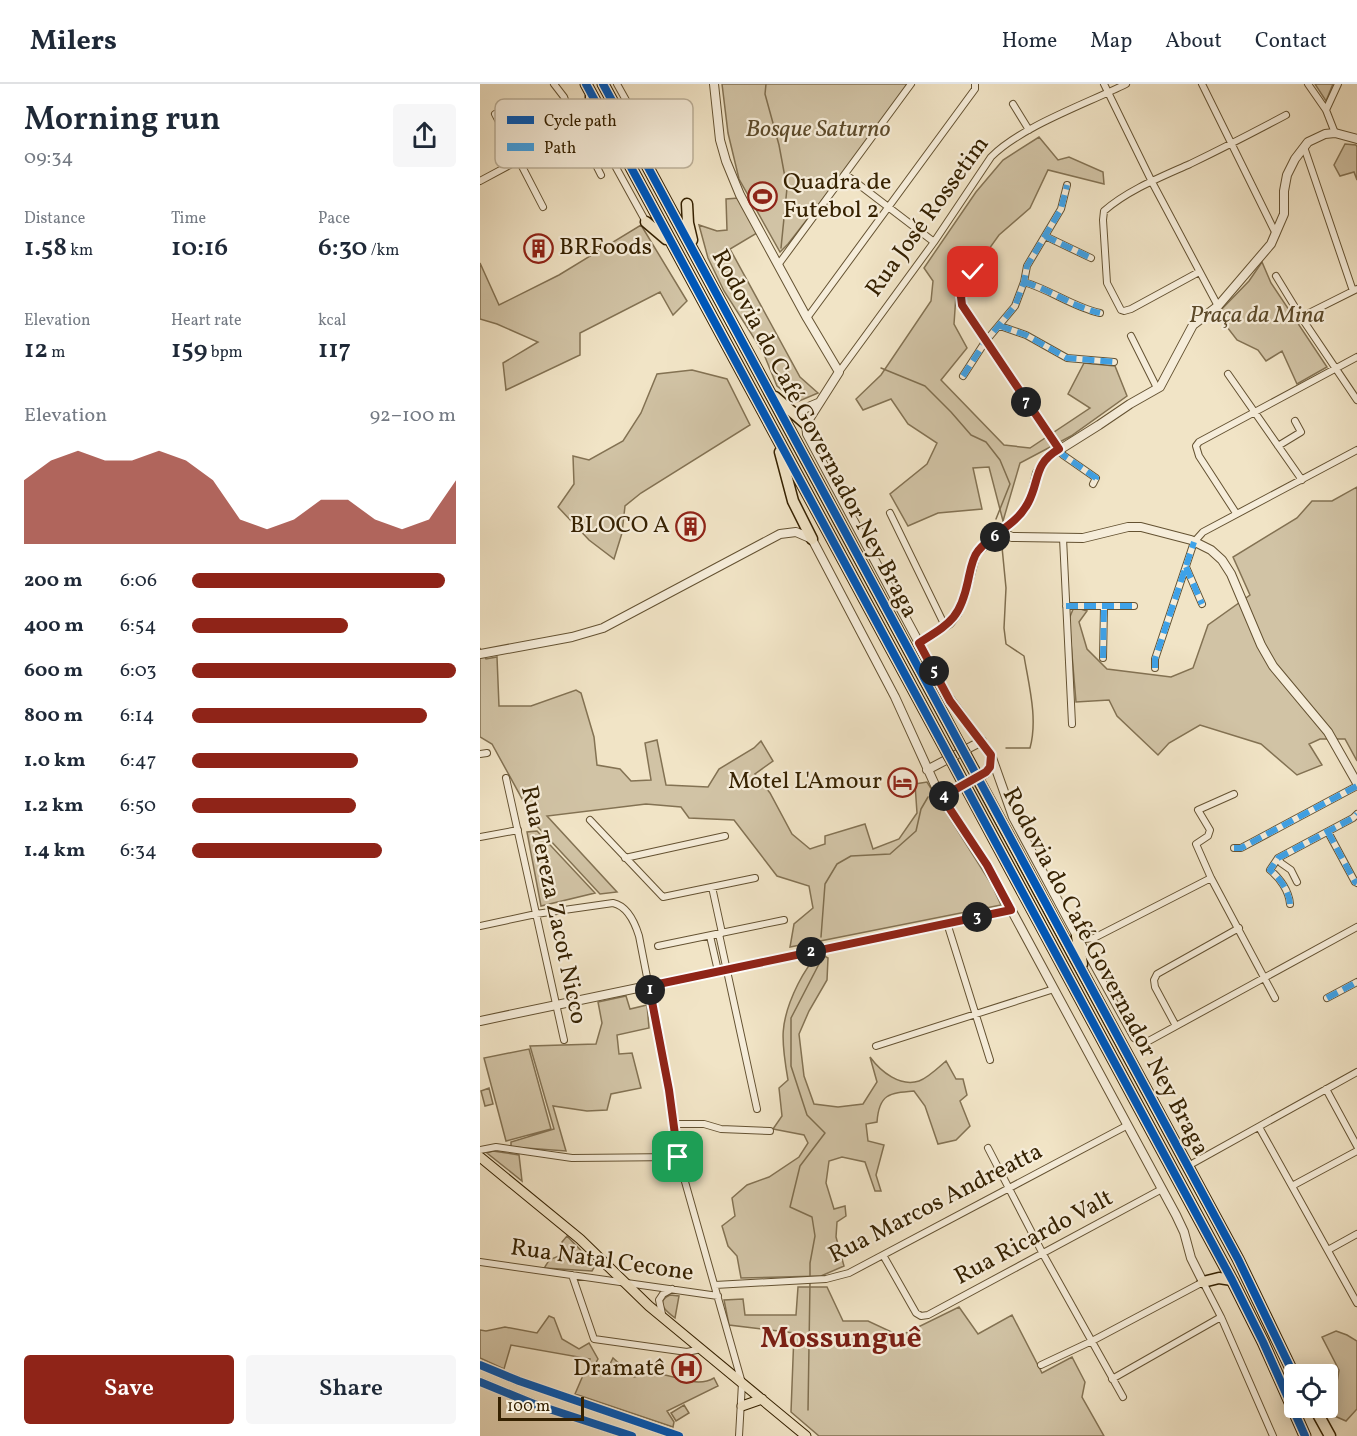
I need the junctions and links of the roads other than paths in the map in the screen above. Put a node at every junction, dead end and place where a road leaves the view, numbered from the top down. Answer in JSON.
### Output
{"nodes":[{"id":1,"x":554,"y":84,"type":"edge"},
{"id":2,"x":586,"y":84,"type":"edge"},
{"id":3,"x":603,"y":84,"type":"edge"},
{"id":4,"x":617,"y":84,"type":"edge"},
{"id":5,"x":714,"y":84,"type":"edge"},
{"id":6,"x":910,"y":84,"type":"edge"},
{"id":7,"x":1104,"y":84,"type":"edge"},
{"id":8,"x":1126,"y":84,"type":"edge"},
{"id":9,"x":1202,"y":84,"type":"edge"},
{"id":10,"x":1308,"y":84,"type":"edge"},
{"id":11,"x":1338,"y":84,"type":"edge"},
{"id":12,"x":975,"y":87,"type":"edge"},
{"id":13,"x":1108,"y":93,"type":"junction"},
{"id":14,"x":591,"y":94,"type":"junction"},
{"id":15,"x":565,"y":99,"type":"edge"},
{"id":16,"x":591,"y":99,"type":"edge"},
{"id":17,"x":594,"y":99,"type":"edge"},
{"id":18,"x":611,"y":99,"type":"edge"},
{"id":19,"x":625,"y":99,"type":"edge"},
{"id":20,"x":1013,"y":104,"type":"dead end"},
{"id":21,"x":1326,"y":110,"type":"junction"},
{"id":22,"x":1286,"y":115,"type":"dead end"},
{"id":23,"x":1029,"y":130,"type":"junction"},
{"id":24,"x":1335,"y":133,"type":"junction"},
{"id":25,"x":1357,"y":139,"type":"edge"},
{"id":26,"x":1232,"y":144,"type":"junction"},
{"id":27,"x":1304,"y":147,"type":"junction"},
{"id":28,"x":504,"y":168,"type":"edge"},
{"id":29,"x":523,"y":168,"type":"edge"},
{"id":30,"x":597,"y":168,"type":"edge"},
{"id":31,"x":616,"y":168,"type":"edge"},
{"id":32,"x":631,"y":168,"type":"edge"},
{"id":33,"x":648,"y":168,"type":"edge"},
{"id":34,"x":845,"y":174,"type":"junction"},
{"id":35,"x":601,"y":175,"type":"dead end"},
{"id":36,"x":480,"y":181,"type":"edge"},
{"id":37,"x":1152,"y":182,"type":"junction"},
{"id":38,"x":1067,"y":185,"type":"dead end"},
{"id":39,"x":687,"y":204,"type":"dead end"},
{"id":40,"x":543,"y":207,"type":"dead end"},
{"id":41,"x":888,"y":207,"type":"junction"},
{"id":42,"x":646,"y":222,"type":"joint"},
{"id":43,"x":1277,"y":234,"type":"junction"},
{"id":44,"x":1045,"y":236,"type":"junction"},
{"id":45,"x":934,"y":242,"type":"junction"},
{"id":46,"x":673,"y":245,"type":"junction"},
{"id":47,"x":987,"y":252,"type":"dead end"},
{"id":48,"x":1090,"y":258,"type":"dead end"},
{"id":49,"x":778,"y":265,"type":"junction"},
{"id":50,"x":701,"y":266,"type":"junction"},
{"id":51,"x":1199,"y":272,"type":"junction"},
{"id":52,"x":1276,"y":276,"type":"dead end"},
{"id":53,"x":1024,"y":282,"type":"junction"},
{"id":54,"x":1355,"y":290,"type":"edge"},
{"id":55,"x":1218,"y":306,"type":"junction"},
{"id":56,"x":1100,"y":313,"type":"dead end"},
{"id":57,"x":1300,"y":316,"type":"junction"},
{"id":58,"x":807,"y":318,"type":"junction"},
{"id":59,"x":1000,"y":326,"type":"junction"},
{"id":60,"x":1131,"y":336,"type":"dead end"},
{"id":61,"x":986,"y":342,"type":"junction"},
{"id":62,"x":1357,"y":357,"type":"edge"},
{"id":63,"x":1114,"y":362,"type":"dead end"},
{"id":64,"x":1336,"y":368,"type":"junction"},
{"id":65,"x":839,"y":372,"type":"junction"},
{"id":66,"x":1228,"y":374,"type":"dead end"},
{"id":67,"x":963,"y":376,"type":"dead end"},
{"id":68,"x":1157,"y":388,"type":"junction"},
{"id":69,"x":770,"y":393,"type":"junction"},
{"id":70,"x":1357,"y":400,"type":"edge"},
{"id":71,"x":820,"y":402,"type":"junction"},
{"id":72,"x":1254,"y":412,"type":"junction"},
{"id":73,"x":794,"y":413,"type":"junction"},
{"id":74,"x":1295,"y":421,"type":"dead end"},
{"id":75,"x":806,"y":424,"type":"junction"},
{"id":76,"x":775,"y":434,"type":"junction"},
{"id":77,"x":1278,"y":446,"type":"junction"},
{"id":78,"x":1059,"y":449,"type":"junction"},
{"id":79,"x":1357,"y":450,"type":"edge"},
{"id":80,"x":1302,"y":480,"type":"junction"},
{"id":81,"x":1093,"y":484,"type":"dead end"},
{"id":82,"x":798,"y":511,"type":"junction"},
{"id":83,"x":891,"y":513,"type":"dead end"},
{"id":84,"x":1236,"y":513,"type":"junction"},
{"id":85,"x":790,"y":532,"type":"junction"},
{"id":86,"x":1001,"y":532,"type":"junction"},
{"id":87,"x":1063,"y":538,"type":"junction"},
{"id":88,"x":812,"y":539,"type":"junction"},
{"id":89,"x":1194,"y":542,"type":"junction"},
{"id":90,"x":1186,"y":567,"type":"junction"},
{"id":91,"x":1202,"y":604,"type":"dead end"},
{"id":92,"x":1066,"y":606,"type":"junction"},
{"id":93,"x":1104,"y":606,"type":"junction"},
{"id":94,"x":1134,"y":606,"type":"dead end"},
{"id":95,"x":945,"y":626,"type":"junction"},
{"id":96,"x":919,"y":643,"type":"junction"},
{"id":97,"x":480,"y":654,"type":"edge"},
{"id":98,"x":1104,"y":658,"type":"dead end"},
{"id":99,"x":1155,"y":669,"type":"dead end"},
{"id":100,"x":1072,"y":724,"type":"dead end"},
{"id":101,"x":982,"y":741,"type":"junction"},
{"id":102,"x":991,"y":755,"type":"junction"},
{"id":103,"x":927,"y":770,"type":"junction"},
{"id":104,"x":506,"y":778,"type":"dead end"},
{"id":105,"x":1357,"y":785,"type":"edge"},
{"id":106,"x":1234,"y":794,"type":"dead end"},
{"id":107,"x":942,"y":797,"type":"junction"},
{"id":108,"x":1357,"y":814,"type":"edge"},
{"id":109,"x":590,"y":820,"type":"dead end"},
{"id":110,"x":518,"y":830,"type":"junction"},
{"id":111,"x":1328,"y":832,"type":"junction"},
{"id":112,"x":480,"y":837,"type":"edge"},
{"id":113,"x":725,"y":837,"type":"dead end"},
{"id":114,"x":1234,"y":848,"type":"dead end"},
{"id":115,"x":625,"y":858,"type":"junction"},
{"id":116,"x":1278,"y":858,"type":"junction"},
{"id":117,"x":755,"y":878,"type":"dead end"},
{"id":118,"x":1211,"y":878,"type":"junction"},
{"id":119,"x":1297,"y":882,"type":"dead end"},
{"id":120,"x":1357,"y":883,"type":"edge"},
{"id":121,"x":712,"y":887,"type":"junction"},
{"id":122,"x":1290,"y":904,"type":"dead end"},
{"id":123,"x":1011,"y":910,"type":"junction"},
{"id":124,"x":536,"y":915,"type":"junction"},
{"id":125,"x":784,"y":920,"type":"dead end"},
{"id":126,"x":947,"y":923,"type":"junction"},
{"id":127,"x":480,"y":926,"type":"edge"},
{"id":128,"x":1357,"y":927,"type":"edge"},
{"id":129,"x":1239,"y":928,"type":"junction"},
{"id":130,"x":720,"y":933,"type":"junction"},
{"id":131,"x":710,"y":936,"type":"junction"},
{"id":132,"x":1077,"y":936,"type":"junction"},
{"id":133,"x":658,"y":946,"type":"dead end"},
{"id":134,"x":728,"y":969,"type":"junction"},
{"id":135,"x":718,"y":971,"type":"junction"},
{"id":136,"x":1083,"y":973,"type":"junction"},
{"id":137,"x":1264,"y":977,"type":"junction"},
{"id":138,"x":1357,"y":982,"type":"edge"},
{"id":139,"x":649,"y":986,"type":"junction"},
{"id":140,"x":1054,"y":989,"type":"junction"},
{"id":141,"x":1275,"y":998,"type":"dead end"},
{"id":142,"x":1327,"y":998,"type":"dead end"},
{"id":143,"x":556,"y":1005,"type":"junction"},
{"id":144,"x":976,"y":1014,"type":"junction"},
{"id":145,"x":480,"y":1021,"type":"edge"},
{"id":146,"x":1176,"y":1026,"type":"junction"},
{"id":147,"x":564,"y":1040,"type":"dead end"},
{"id":148,"x":876,"y":1046,"type":"dead end"},
{"id":149,"x":990,"y":1060,"type":"dead end"},
{"id":150,"x":1357,"y":1072,"type":"edge"},
{"id":151,"x":1326,"y":1089,"type":"junction"},
{"id":152,"x":757,"y":1109,"type":"dead end"},
{"id":153,"x":674,"y":1124,"type":"junction"},
{"id":154,"x":1128,"y":1125,"type":"junction"},
{"id":155,"x":1259,"y":1127,"type":"junction"},
{"id":156,"x":770,"y":1131,"type":"dead end"},
{"id":157,"x":1357,"y":1146,"type":"edge"},
{"id":158,"x":988,"y":1148,"type":"dead end"},
{"id":159,"x":480,"y":1150,"type":"edge"},
{"id":160,"x":1357,"y":1151,"type":"edge"},
{"id":161,"x":480,"y":1157,"type":"edge"},
{"id":162,"x":678,"y":1157,"type":"junction"},
{"id":163,"x":1188,"y":1166,"type":"junction"},
{"id":164,"x":1292,"y":1186,"type":"junction"},
{"id":165,"x":1009,"y":1187,"type":"junction"},
{"id":166,"x":1162,"y":1189,"type":"junction"},
{"id":167,"x":1357,"y":1234,"type":"edge"},
{"id":168,"x":1328,"y":1250,"type":"junction"},
{"id":169,"x":1043,"y":1254,"type":"junction"},
{"id":170,"x":883,"y":1255,"type":"junction"},
{"id":171,"x":480,"y":1262,"type":"edge"},
{"id":172,"x":572,"y":1275,"type":"junction"},
{"id":173,"x":1232,"y":1280,"type":"junction"},
{"id":174,"x":624,"y":1282,"type":"junction"},
{"id":175,"x":1203,"y":1282,"type":"junction"},
{"id":176,"x":715,"y":1285,"type":"junction"},
{"id":177,"x":673,"y":1289,"type":"junction"},
{"id":178,"x":718,"y":1296,"type":"junction"},
{"id":179,"x":1357,"y":1304,"type":"edge"},
{"id":180,"x":1221,"y":1317,"type":"junction"},
{"id":181,"x":664,"y":1319,"type":"junction"},
{"id":182,"x":1092,"y":1341,"type":"junction"},
{"id":183,"x":701,"y":1349,"type":"junction"},
{"id":184,"x":1290,"y":1364,"type":"edge"},
{"id":185,"x":480,"y":1365,"type":"edge"},
{"id":186,"x":1041,"y":1365,"type":"dead end"},
{"id":187,"x":1112,"y":1379,"type":"junction"},
{"id":188,"x":480,"y":1382,"type":"edge"},
{"id":189,"x":742,"y":1383,"type":"junction"},
{"id":190,"x":1123,"y":1397,"type":"dead end"},
{"id":191,"x":762,"y":1399,"type":"junction"},
{"id":192,"x":742,"y":1406,"type":"junction"},
{"id":193,"x":1313,"y":1418,"type":"edge"},
{"id":194,"x":1320,"y":1418,"type":"edge"},
{"id":195,"x":632,"y":1436,"type":"edge"},
{"id":196,"x":679,"y":1436,"type":"edge"},
{"id":197,"x":739,"y":1436,"type":"edge"},
{"id":198,"x":806,"y":1436,"type":"edge"},
{"id":199,"x":1273,"y":1436,"type":"edge"},
{"id":200,"x":1305,"y":1436,"type":"edge"},
{"id":201,"x":1321,"y":1436,"type":"edge"},
{"id":202,"x":1330,"y":1436,"type":"edge"}],
"edges":[{"from":1,"to":15,"type":"street"},
{"from":2,"to":14,"type":"highway","name":"Rodovia do Café Governador Ney Braga"},
{"from":3,"to":18,"type":"highway","name":"Rodovia do Café Governador Ney Braga"},
{"from":4,"to":19,"type":"street"},
{"from":5,"to":49,"type":"street"},
{"from":6,"to":34,"type":"street"},
{"from":7,"to":13,"type":"street"},
{"from":8,"to":13,"type":"street","name":"Rua José Rossetim"},
{"from":9,"to":26,"type":"street"},
{"from":10,"to":21,"type":"street"},
{"from":11,"to":21,"type":"street"},
{"from":12,"to":41,"type":"street"},
{"from":13,"to":23,"type":"street","name":"Rua José Rossetim"},
{"from":13,"to":37,"type":"street"},
{"from":14,"to":16,"type":"highway"},
{"from":14,"to":17,"type":"highway","name":"Rodovia do Café Governador Ney Braga"},
{"from":20,"to":23,"type":"street"},
{"from":21,"to":24,"type":"street"},
{"from":22,"to":26,"type":"street"},
{"from":23,"to":45,"type":"street","name":"Rua José Rossetim"},
{"from":24,"to":25,"type":"street"},
{"from":24,"to":27,"type":"street"},
{"from":26,"to":37,"type":"street"},
{"from":26,"to":43,"type":"street"},
{"from":27,"to":43,"type":"street"},
{"from":27,"to":54,"type":"street"},
{"from":28,"to":36,"type":"street"},
{"from":29,"to":40,"type":"street"},
{"from":30,"to":35,"type":"street"},
{"from":31,"to":42,"type":"street"},
{"from":32,"to":46,"type":"highway","name":"Rodovia do Café Governador Ney Braga"},
{"from":33,"to":50,"type":"highway","name":"Rodovia do Café Governador Ney Braga"},
{"from":34,"to":41,"type":"street"},
{"from":34,"to":49,"type":"street"},
{"from":37,"to":51,"type":"street"},
{"from":37,"to":51,"type":"street"},
{"from":38,"to":44,"type":"street"},
{"from":39,"to":50,"type":"highway"},
{"from":41,"to":45,"type":"street"},
{"from":41,"to":58,"type":"street"},
{"from":42,"to":46,"type":"highway"},
{"from":43,"to":55,"type":"street"},
{"from":44,"to":48,"type":"street"},
{"from":44,"to":53,"type":"street"},
{"from":45,"to":65,"type":"street","name":"Rua José Rossetim"},
{"from":46,"to":76,"type":"highway","name":"Rodovia do Café Governador Ney Braga"},
{"from":47,"to":61,"type":"street"},
{"from":49,"to":58,"type":"street"},
{"from":50,"to":69,"type":"highway","name":"Rodovia do Café Governador Ney Braga"},
{"from":51,"to":55,"type":"street"},
{"from":52,"to":57,"type":"street"},
{"from":53,"to":56,"type":"street"},
{"from":53,"to":59,"type":"street"},
{"from":54,"to":57,"type":"street"},
{"from":55,"to":68,"type":"street"},
{"from":57,"to":64,"type":"street"},
{"from":58,"to":65,"type":"street"},
{"from":59,"to":61,"type":"street"},
{"from":59,"to":63,"type":"street"},
{"from":60,"to":68,"type":"street"},
{"from":61,"to":67,"type":"street"},
{"from":61,"to":78,"type":"street"},
{"from":62,"to":64,"type":"street"},
{"from":64,"to":70,"type":"street"},
{"from":64,"to":72,"type":"street"},
{"from":65,"to":71,"type":"street","name":"Rua José Rossetim"},
{"from":66,"to":72,"type":"street"},
{"from":68,"to":78,"type":"street"},
{"from":69,"to":73,"type":"highway"},
{"from":69,"to":136,"type":"highway","name":"Rodovia do Café Governador Ney Braga"},
{"from":71,"to":73,"type":"street"},
{"from":71,"to":75,"type":"street","name":"Rua José Rossetim"},
{"from":72,"to":77,"type":"street"},
{"from":72,"to":84,"type":"street"},
{"from":73,"to":75,"type":"highway"},
{"from":74,"to":77,"type":"street"},
{"from":75,"to":96,"type":"street"},
{"from":76,"to":82,"type":"highway"},
{"from":76,"to":173,"type":"highway","name":"Rodovia do Café Governador Ney Braga"},
{"from":77,"to":80,"type":"street"},
{"from":78,"to":81,"type":"street"},
{"from":78,"to":86,"type":"street"},
{"from":79,"to":80,"type":"street"},
{"from":80,"to":84,"type":"street"},
{"from":82,"to":85,"type":"street"},
{"from":82,"to":88,"type":"highway"},
{"from":83,"to":95,"type":"street"},
{"from":84,"to":89,"type":"street"},
{"from":85,"to":88,"type":"street"},
{"from":85,"to":97,"type":"street"},
{"from":86,"to":87,"type":"street"},
{"from":86,"to":95,"type":"street"},
{"from":87,"to":89,"type":"street"},
{"from":87,"to":92,"type":"street"},
{"from":88,"to":103,"type":"street"},
{"from":89,"to":90,"type":"street"},
{"from":89,"to":105,"type":"street"},
{"from":90,"to":91,"type":"street"},
{"from":90,"to":99,"type":"street"},
{"from":92,"to":93,"type":"street"},
{"from":92,"to":100,"type":"street"},
{"from":93,"to":94,"type":"street"},
{"from":93,"to":98,"type":"street"},
{"from":95,"to":96,"type":"street"},
{"from":96,"to":101,"type":"street"},
{"from":101,"to":102,"type":"street"},
{"from":101,"to":103,"type":"street"},
{"from":102,"to":107,"type":"street"},
{"from":102,"to":132,"type":"street"},
{"from":103,"to":107,"type":"street"},
{"from":104,"to":110,"type":"street","name":"Rua Tereza Zacot Nicco"},
{"from":105,"to":114,"type":"street"},
{"from":106,"to":118,"type":"street"},
{"from":107,"to":123,"type":"street"},
{"from":108,"to":111,"type":"street"},
{"from":109,"to":115,"type":"street"},
{"from":110,"to":112,"type":"street"},
{"from":110,"to":124,"type":"street","name":"Rua Tereza Zacot Nicco"},
{"from":111,"to":116,"type":"street"},
{"from":111,"to":120,"type":"street"},
{"from":113,"to":115,"type":"street"},
{"from":115,"to":121,"type":"street"},
{"from":116,"to":119,"type":"street"},
{"from":116,"to":122,"type":"street"},
{"from":117,"to":121,"type":"street"},
{"from":118,"to":129,"type":"street"},
{"from":118,"to":132,"type":"street"},
{"from":121,"to":130,"type":"street"},
{"from":123,"to":126,"type":"street"},
{"from":123,"to":140,"type":"street"},
{"from":124,"to":127,"type":"street"},
{"from":124,"to":139,"type":"street"},
{"from":124,"to":143,"type":"street","name":"Rua Tereza Zacot Nicco"},
{"from":125,"to":130,"type":"street"},
{"from":126,"to":134,"type":"street"},
{"from":126,"to":144,"type":"street"},
{"from":128,"to":137,"type":"street"},
{"from":129,"to":137,"type":"street"},
{"from":129,"to":146,"type":"street"},
{"from":130,"to":131,"type":"street"},
{"from":130,"to":134,"type":"street"},
{"from":131,"to":133,"type":"street"},
{"from":131,"to":135,"type":"street"},
{"from":132,"to":136,"type":"highway"},
{"from":132,"to":146,"type":"street"},
{"from":134,"to":135,"type":"street"},
{"from":134,"to":152,"type":"street"},
{"from":135,"to":139,"type":"street"},
{"from":136,"to":163,"type":"highway","name":"Rodovia do Café Governador Ney Braga"},
{"from":137,"to":141,"type":"street"},
{"from":137,"to":146,"type":"street"},
{"from":138,"to":142,"type":"street"},
{"from":139,"to":143,"type":"street"},
{"from":139,"to":153,"type":"street"},
{"from":140,"to":144,"type":"street"},
{"from":140,"to":154,"type":"street"},
{"from":143,"to":145,"type":"street"},
{"from":143,"to":147,"type":"street","name":"Rua Tereza Zacot Nicco"},
{"from":144,"to":148,"type":"street"},
{"from":144,"to":149,"type":"street"},
{"from":150,"to":151,"type":"street"},
{"from":151,"to":155,"type":"street"},
{"from":151,"to":157,"type":"street"},
{"from":153,"to":156,"type":"street"},
{"from":153,"to":162,"type":"street"},
{"from":154,"to":165,"type":"street","name":"Rua Marcos Andreatta"},
{"from":154,"to":166,"type":"street"},
{"from":155,"to":163,"type":"street"},
{"from":155,"to":164,"type":"street"},
{"from":158,"to":165,"type":"street"},
{"from":159,"to":162,"type":"street"},
{"from":160,"to":164,"type":"street"},
{"from":161,"to":174,"type":"main road"},
{"from":162,"to":176,"type":"street"},
{"from":163,"to":184,"type":"highway","name":"Rodovia do Café Governador Ney Braga"},
{"from":164,"to":168,"type":"street"},
{"from":165,"to":169,"type":"street"},
{"from":165,"to":170,"type":"street","name":"Rua Marcos Andreatta"},
{"from":166,"to":169,"type":"street","name":"Rua Ricardo Valt"},
{"from":166,"to":175,"type":"street"},
{"from":167,"to":168,"type":"street"},
{"from":168,"to":179,"type":"street"},
{"from":169,"to":170,"type":"street","name":"Rua Ricardo Valt"},
{"from":169,"to":182,"type":"street"},
{"from":170,"to":176,"type":"street","name":"Rua Marcos Andreatta"},
{"from":171,"to":172,"type":"street","name":"Rua Natal Cecone"},
{"from":172,"to":174,"type":"street","name":"Rua Natal Cecone"},
{"from":172,"to":183,"type":"street"},
{"from":173,"to":175,"type":"highway"},
{"from":173,"to":200,"type":"highway","name":"Rodovia do Café Governador Ney Braga"},
{"from":174,"to":177,"type":"street","name":"Rua Natal Cecone"},
{"from":174,"to":181,"type":"main road"},
{"from":175,"to":180,"type":"street"},
{"from":175,"to":182,"type":"street"},
{"from":176,"to":178,"type":"street"},
{"from":177,"to":178,"type":"street","name":"Rua Natal Cecone"},
{"from":177,"to":181,"type":"street"},
{"from":178,"to":189,"type":"street"},
{"from":180,"to":187,"type":"street"},
{"from":180,"to":199,"type":"street"},
{"from":181,"to":183,"type":"main road"},
{"from":182,"to":186,"type":"street"},
{"from":182,"to":187,"type":"street"},
{"from":183,"to":189,"type":"main road"},
{"from":185,"to":196,"type":"street"},
{"from":187,"to":190,"type":"street"},
{"from":188,"to":195,"type":"street"},
{"from":189,"to":191,"type":"main road"},
{"from":189,"to":192,"type":"street"},
{"from":191,"to":192,"type":"main road"},
{"from":191,"to":198,"type":"main road"},
{"from":192,"to":197,"type":"street"},
{"from":193,"to":201,"type":"highway"},
{"from":194,"to":202,"type":"highway"}]}
